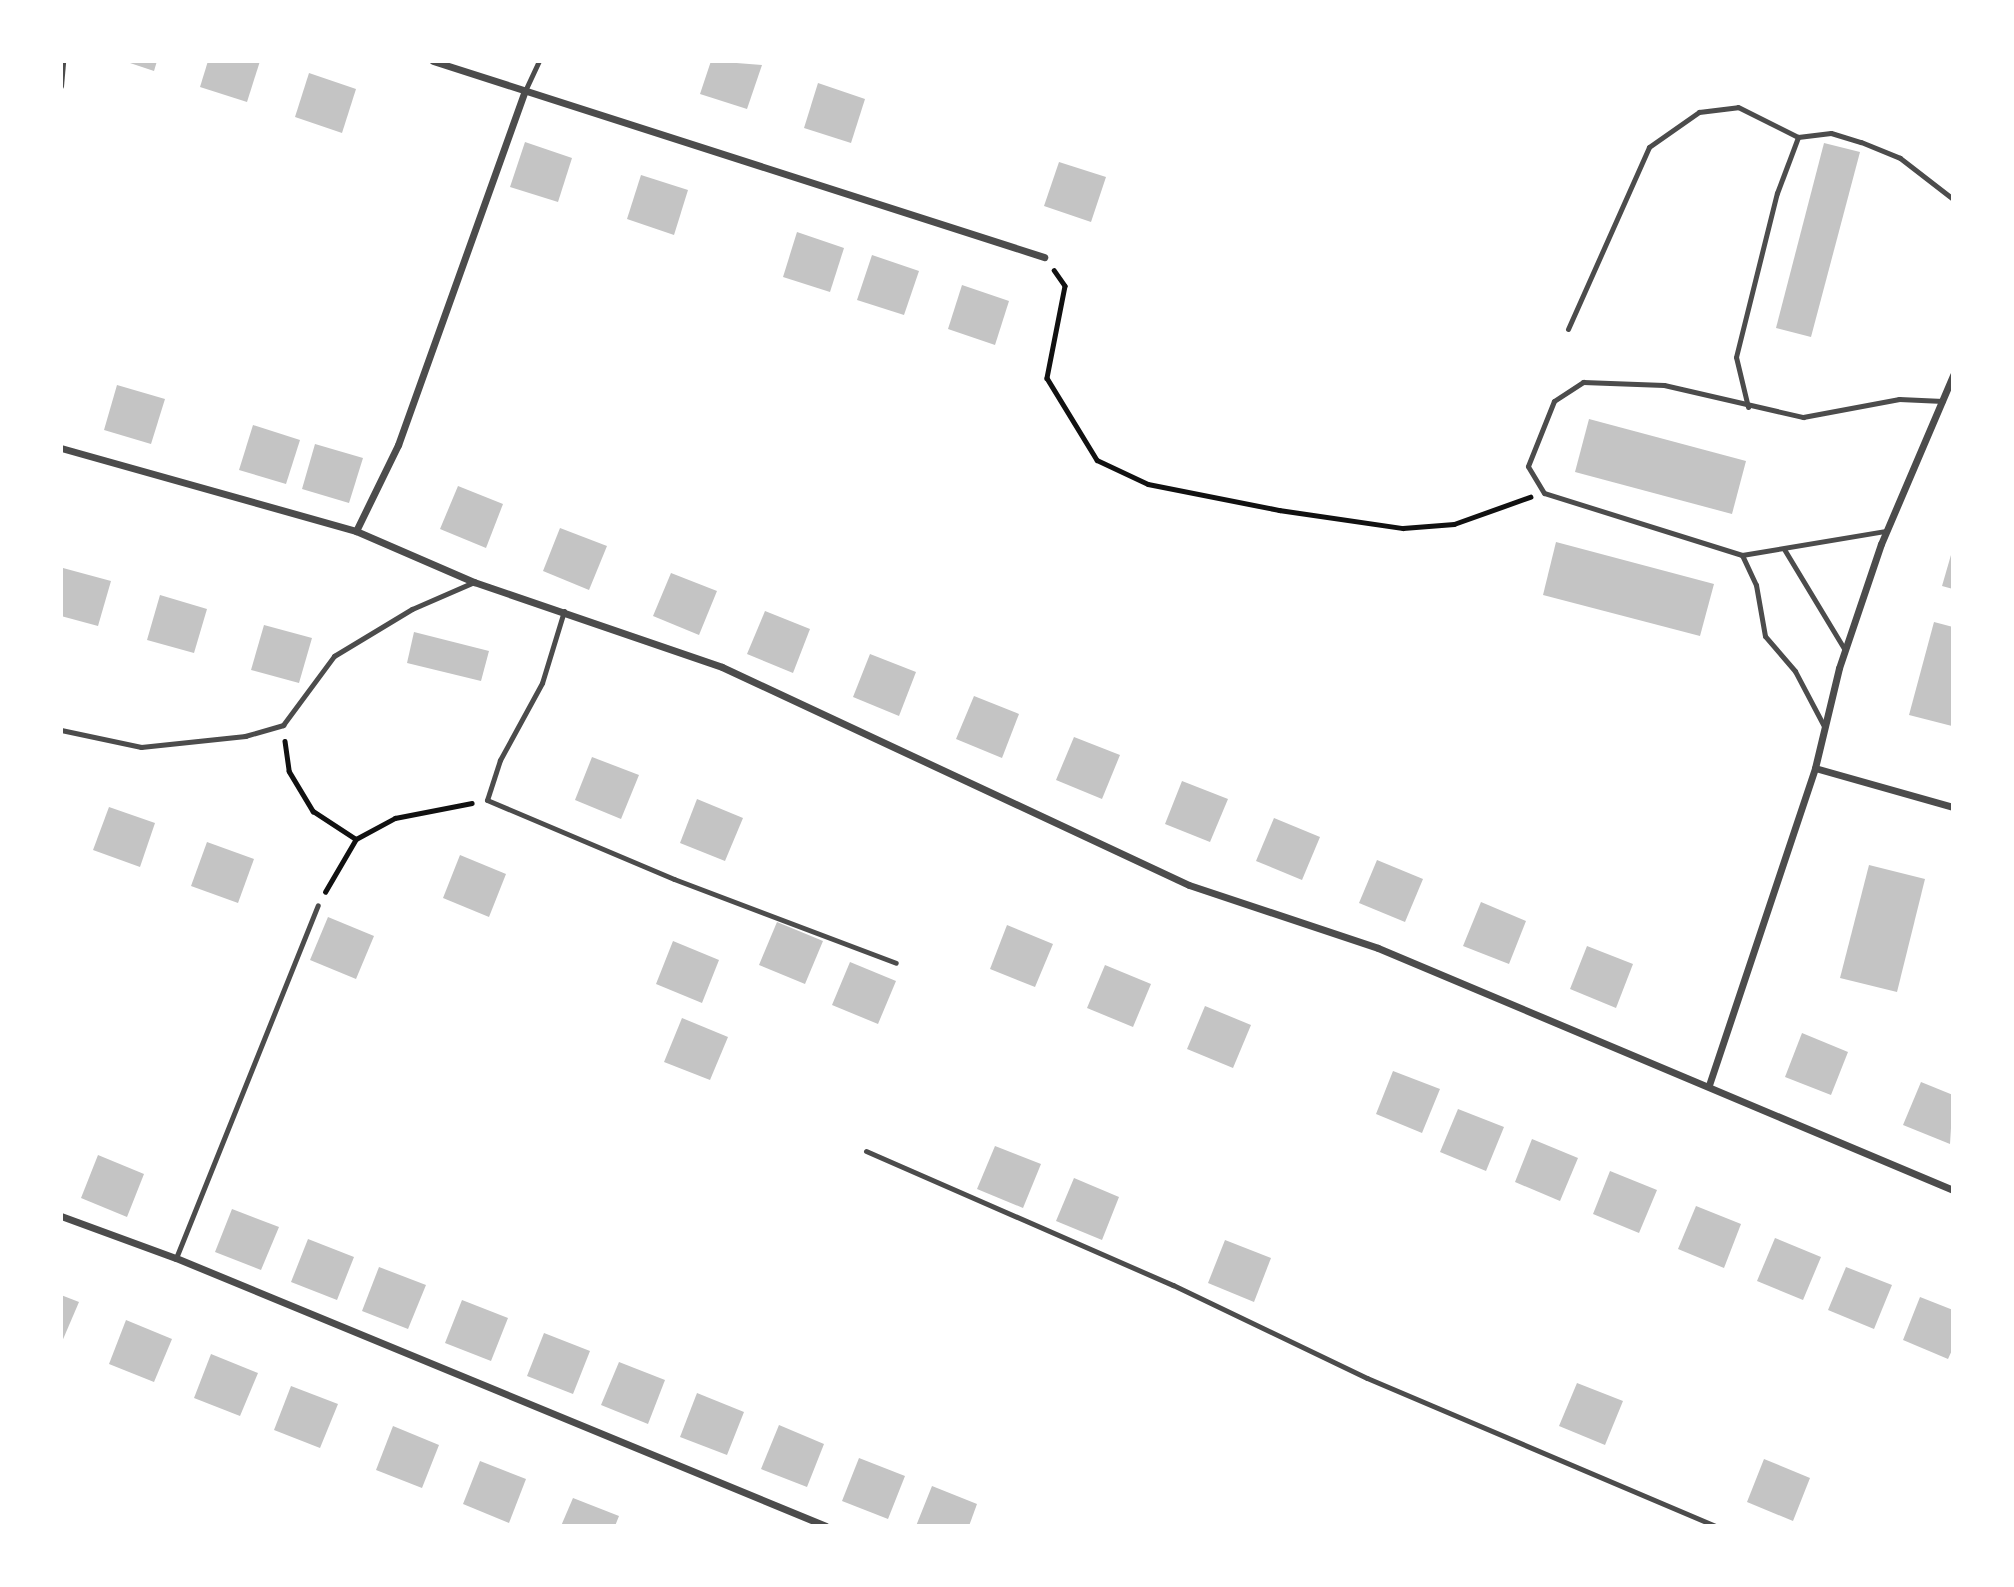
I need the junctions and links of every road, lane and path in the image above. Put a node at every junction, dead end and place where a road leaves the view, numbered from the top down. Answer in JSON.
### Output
{"nodes":[{"id":1,"x":63,"y":61,"type":"edge"},
{"id":2,"x":433,"y":61,"type":"edge"},
{"id":3,"x":539,"y":61,"type":"edge"},
{"id":4,"x":61,"y":86,"type":"edge"},
{"id":5,"x":524,"y":93,"type":"junction"},
{"id":6,"x":1798,"y":137,"type":"junction"},
{"id":7,"x":1953,"y":199,"type":"edge"},
{"id":8,"x":1044,"y":257,"type":"joint"},
{"id":9,"x":1568,"y":329,"type":"dead end"},
{"id":10,"x":1953,"y":375,"type":"edge"},
{"id":11,"x":1949,"y":400,"type":"edge"},
{"id":12,"x":1748,"y":407,"type":"junction"},
{"id":13,"x":61,"y":448,"type":"edge"},
{"id":14,"x":1544,"y":493,"type":"junction"},
{"id":15,"x":356,"y":531,"type":"junction"},
{"id":16,"x":1886,"y":531,"type":"junction"},
{"id":17,"x":1784,"y":550,"type":"junction"},
{"id":18,"x":1742,"y":555,"type":"junction"},
{"id":19,"x":474,"y":582,"type":"junction"},
{"id":20,"x":564,"y":611,"type":"junction"},
{"id":21,"x":1845,"y":650,"type":"junction"},
{"id":22,"x":283,"y":725,"type":"junction"},
{"id":23,"x":1825,"y":728,"type":"junction"},
{"id":24,"x":61,"y":730,"type":"edge"},
{"id":25,"x":1815,"y":768,"type":"junction"},
{"id":26,"x":487,"y":800,"type":"junction"},
{"id":27,"x":1953,"y":807,"type":"edge"},
{"id":28,"x":356,"y":839,"type":"junction"},
{"id":29,"x":317,"y":905,"type":"joint"},
{"id":30,"x":896,"y":963,"type":"dead end"},
{"id":31,"x":1709,"y":1085,"type":"junction"},
{"id":32,"x":866,"y":1151,"type":"dead end"},
{"id":33,"x":1953,"y":1190,"type":"edge"},
{"id":34,"x":61,"y":1216,"type":"edge"},
{"id":35,"x":176,"y":1258,"type":"junction"},
{"id":36,"x":826,"y":1526,"type":"edge"},
{"id":37,"x":1715,"y":1526,"type":"edge"}],
"edges":[{"from":1,"to":4,"type":"lane"},
{"from":2,"to":5,"type":"street"},
{"from":3,"to":5,"type":"lane"},
{"from":5,"to":8,"type":"street"},
{"from":5,"to":15,"type":"street"},
{"from":6,"to":7,"type":"lane"},
{"from":6,"to":9,"type":"lane"},
{"from":6,"to":12,"type":"lane"},
{"from":8,"to":14,"type":"path"},
{"from":10,"to":11,"type":"street"},
{"from":11,"to":12,"type":"lane"},
{"from":11,"to":16,"type":"street"},
{"from":12,"to":14,"type":"lane"},
{"from":13,"to":15,"type":"street"},
{"from":14,"to":18,"type":"lane"},
{"from":15,"to":19,"type":"street"},
{"from":16,"to":17,"type":"lane"},
{"from":16,"to":21,"type":"street"},
{"from":17,"to":18,"type":"lane"},
{"from":17,"to":21,"type":"lane"},
{"from":18,"to":23,"type":"lane"},
{"from":19,"to":20,"type":"street"},
{"from":19,"to":22,"type":"lane"},
{"from":20,"to":26,"type":"lane"},
{"from":20,"to":31,"type":"street"},
{"from":21,"to":23,"type":"street"},
{"from":22,"to":24,"type":"lane"},
{"from":22,"to":28,"type":"path"},
{"from":23,"to":25,"type":"street"},
{"from":25,"to":27,"type":"street"},
{"from":25,"to":31,"type":"street"},
{"from":26,"to":28,"type":"path"},
{"from":26,"to":30,"type":"lane"},
{"from":28,"to":29,"type":"path"},
{"from":29,"to":35,"type":"lane"},
{"from":31,"to":33,"type":"street"},
{"from":32,"to":37,"type":"lane"},
{"from":34,"to":35,"type":"street"},
{"from":35,"to":36,"type":"street"}]}
